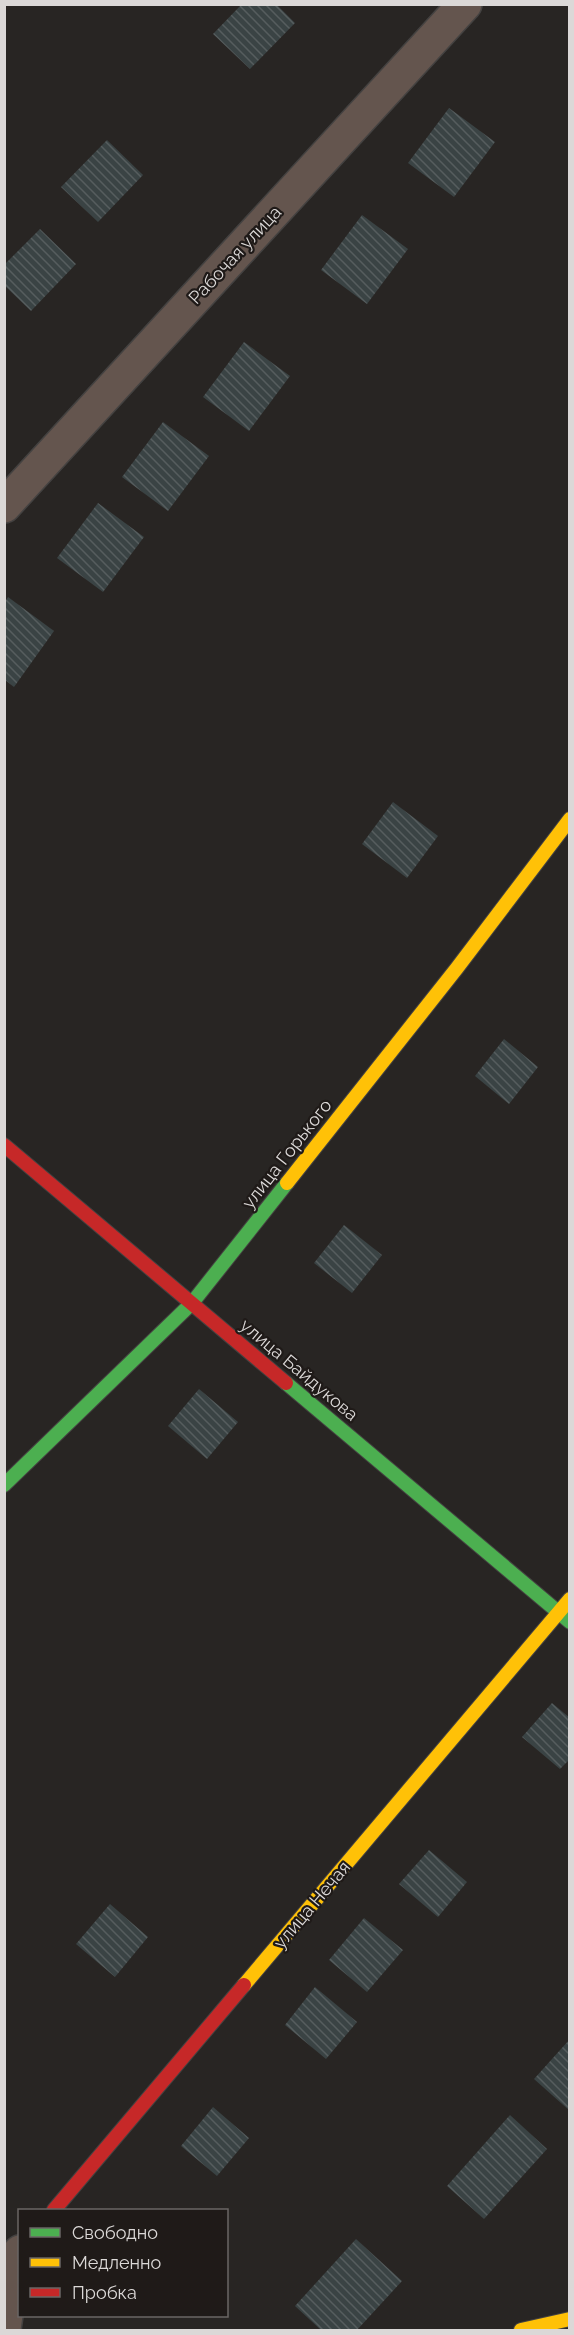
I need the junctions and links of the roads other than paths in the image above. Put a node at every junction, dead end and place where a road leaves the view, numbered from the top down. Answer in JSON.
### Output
{"nodes":[{"id":1,"x":465,"y":4,"type":"edge"},
{"id":2,"x":4,"y":506,"type":"edge"},
{"id":3,"x":570,"y":819,"type":"edge"},
{"id":4,"x":4,"y":1145,"type":"edge"},
{"id":5,"x":192,"y":1303,"type":"junction"},
{"id":6,"x":4,"y":1485,"type":"edge"},
{"id":7,"x":570,"y":1599,"type":"edge"},
{"id":8,"x":558,"y":1612,"type":"junction"},
{"id":9,"x":570,"y":1622,"type":"edge"},
{"id":10,"x":56,"y":2209,"type":"edge"},
{"id":11,"x":18,"y":2254,"type":"edge"},
{"id":12,"x":570,"y":2319,"type":"edge"},
{"id":13,"x":4,"y":2329,"type":"edge"},
{"id":14,"x":521,"y":2331,"type":"edge"}],
"edges":[{"from":1,"to":2,"type":"street","name":"Рабочая улица"},
{"from":3,"to":5,"type":"street","name":"улица Горького"},
{"from":4,"to":5,"type":"street","name":"улица Байдукова"},
{"from":5,"to":6,"type":"street","name":"улица Горького"},
{"from":5,"to":8,"type":"street","name":"улица Байдукова"},
{"from":7,"to":8,"type":"street","name":"улица Нечая"},
{"from":8,"to":9,"type":"street","name":"улица Байдукова"},
{"from":8,"to":10,"type":"street","name":"улица Нечая"},
{"from":11,"to":13,"type":"street"},
{"from":12,"to":14,"type":"street"}]}
